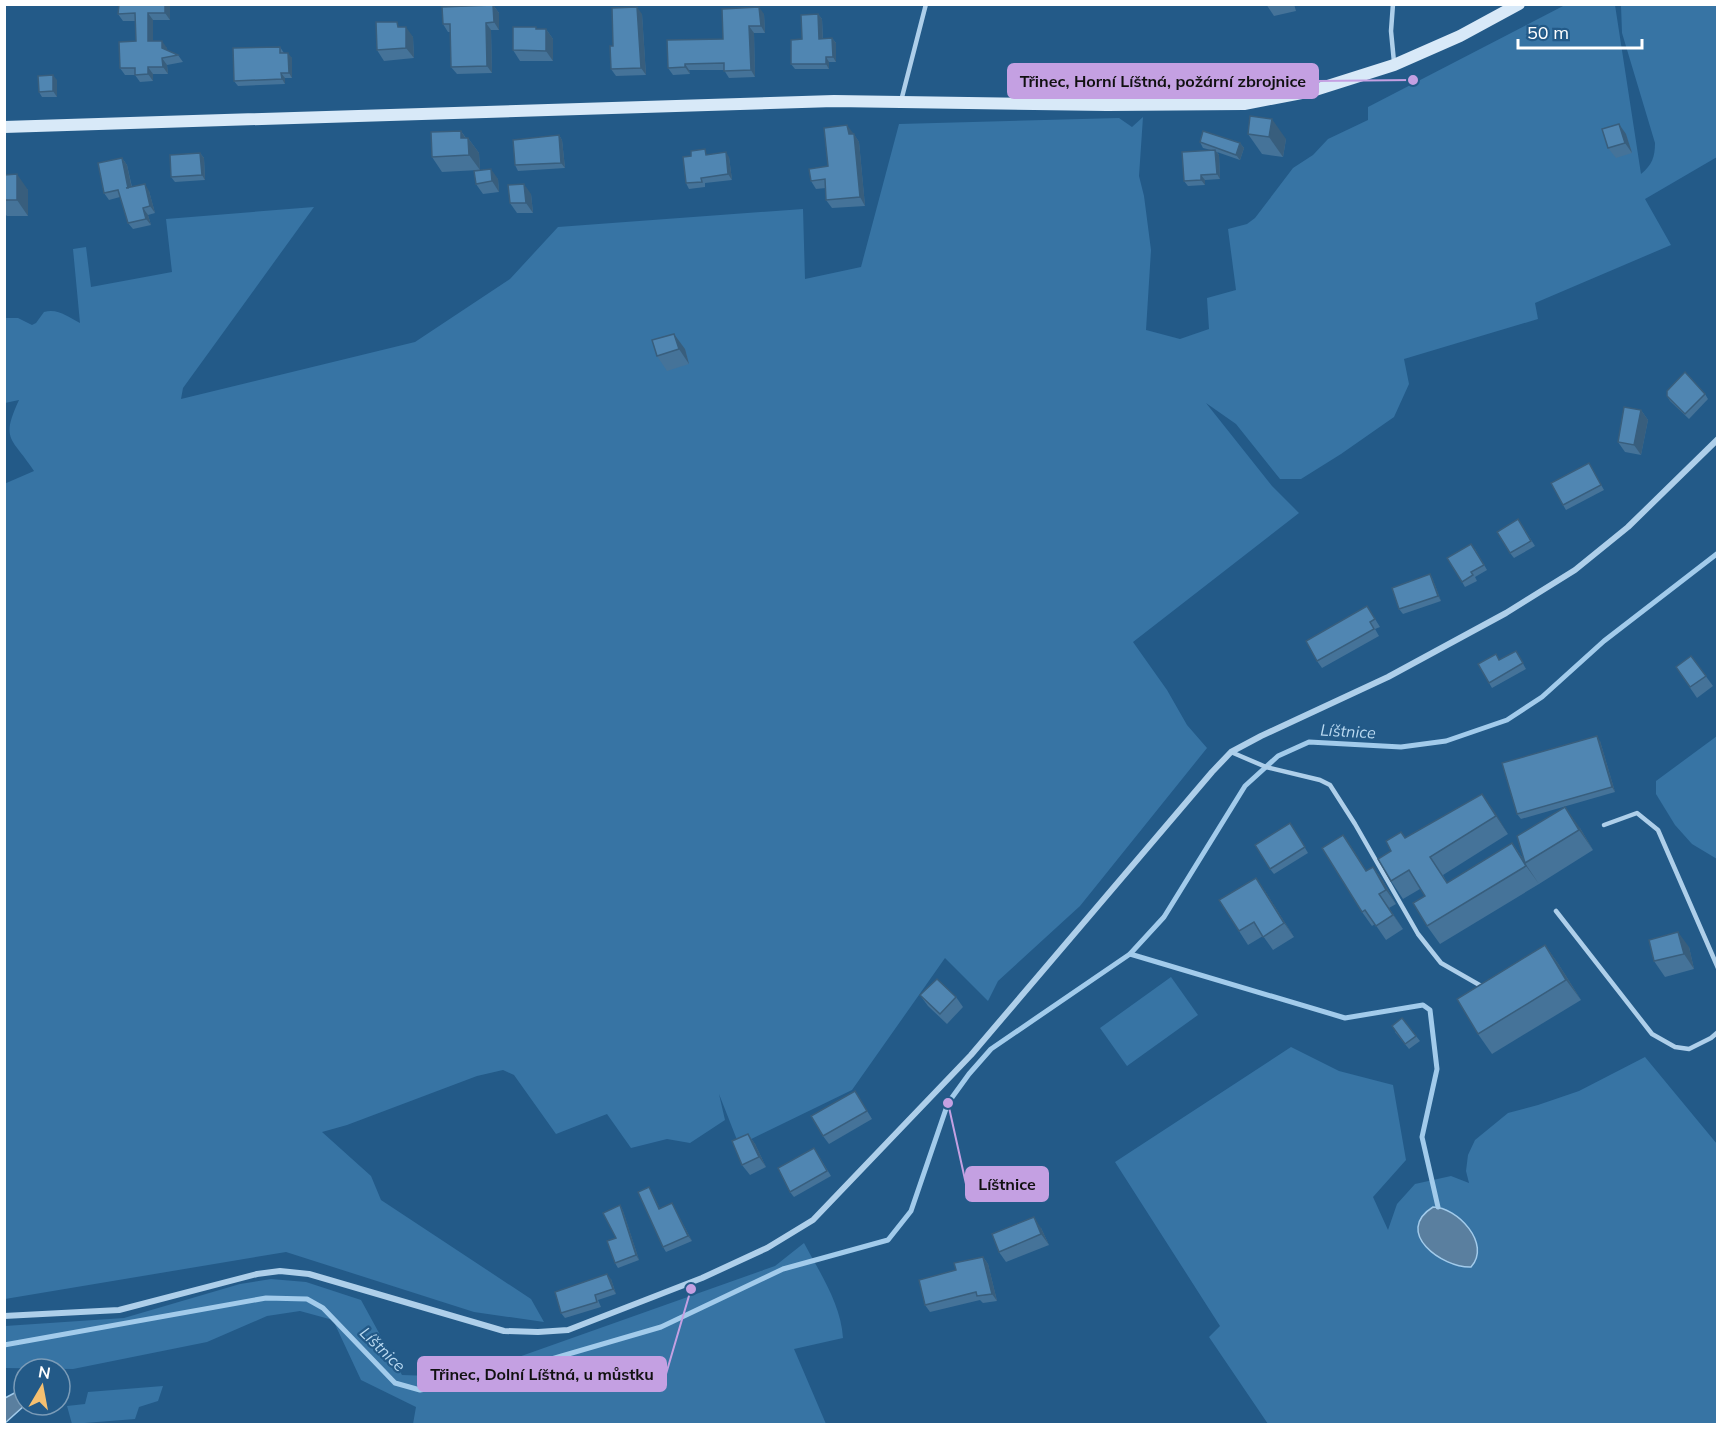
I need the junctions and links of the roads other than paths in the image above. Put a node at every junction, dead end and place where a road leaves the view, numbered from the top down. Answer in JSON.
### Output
{"nodes":[{"id":1,"x":926,"y":4,"type":"edge"},
{"id":2,"x":1393,"y":4,"type":"edge"},
{"id":3,"x":1519,"y":4,"type":"edge"},
{"id":4,"x":1394,"y":65,"type":"junction"},
{"id":5,"x":900,"y":101,"type":"junction"},
{"id":6,"x":4,"y":127,"type":"edge"},
{"id":7,"x":1718,"y":438,"type":"edge"},
{"id":8,"x":1231,"y":752,"type":"junction"},
{"id":9,"x":1604,"y":825,"type":"dead end"},
{"id":10,"x":1556,"y":911,"type":"dead end"},
{"id":11,"x":1718,"y":968,"type":"edge"},
{"id":12,"x":1483,"y":987,"type":"edge"},
{"id":13,"x":1718,"y":1032,"type":"edge"},
{"id":14,"x":4,"y":1316,"type":"edge"}],
"edges":[{"from":1,"to":5,"type":"lane"},
{"from":2,"to":4,"type":"lane"},
{"from":3,"to":4,"type":"street"},
{"from":4,"to":5,"type":"street"},
{"from":5,"to":6,"type":"street"},
{"from":7,"to":8,"type":"street"},
{"from":8,"to":12,"type":"lane"},
{"from":8,"to":14,"type":"street"},
{"from":9,"to":11,"type":"lane"},
{"from":10,"to":13,"type":"lane"}]}
